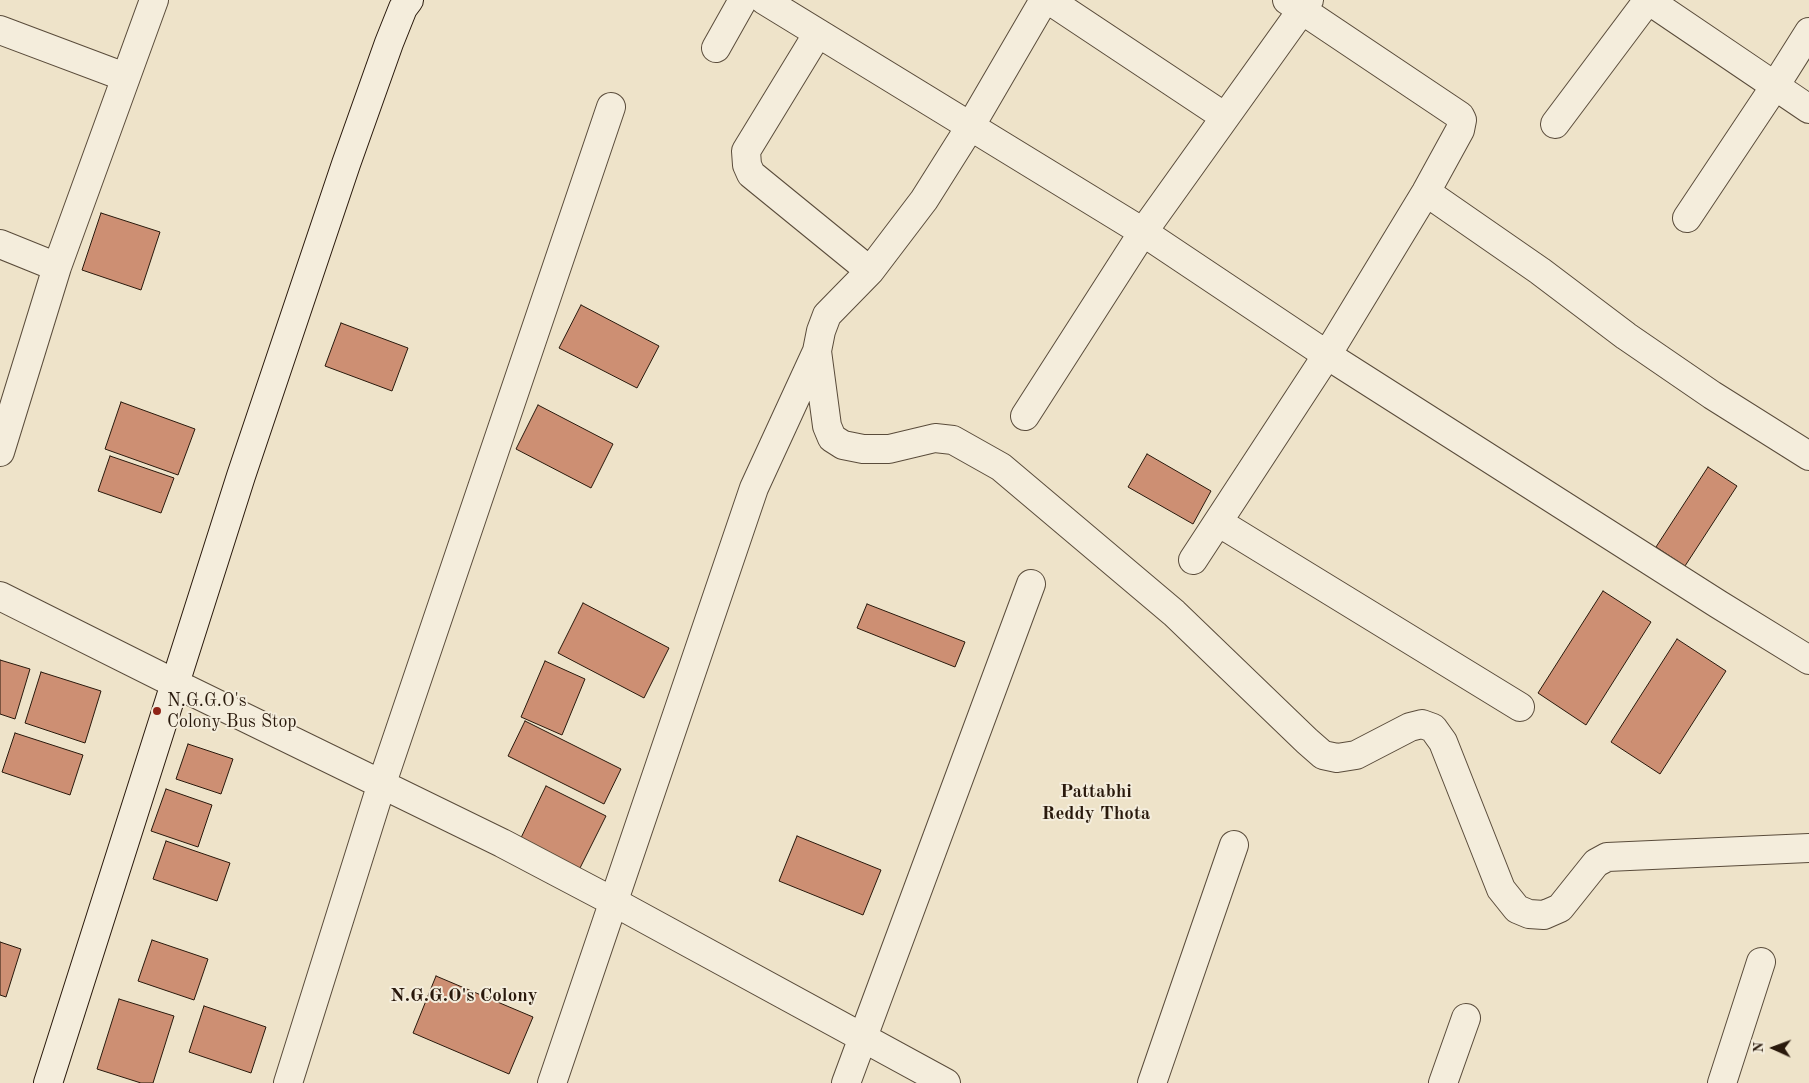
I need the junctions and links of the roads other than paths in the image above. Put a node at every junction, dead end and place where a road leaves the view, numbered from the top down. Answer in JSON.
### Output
{"nodes":[{"id":1,"x":154,"y":0,"type":"edge"},
{"id":2,"x":409,"y":0,"type":"edge"},
{"id":3,"x":743,"y":0,"type":"edge"},
{"id":4,"x":764,"y":0,"type":"edge"},
{"id":5,"x":1044,"y":0,"type":"edge"},
{"id":6,"x":1050,"y":0,"type":"edge"},
{"id":7,"x":1648,"y":0,"type":"edge"},
{"id":8,"x":1300,"y":3,"type":"edge"},
{"id":9,"x":0,"y":30,"type":"edge"},
{"id":10,"x":1809,"y":32,"type":"edge"},
{"id":11,"x":818,"y":33,"type":"junction"},
{"id":12,"x":716,"y":48,"type":"dead end"},
{"id":13,"x":125,"y":77,"type":"junction"},
{"id":14,"x":1775,"y":86,"type":"junction"},
{"id":15,"x":611,"y":107,"type":"dead end"},
{"id":16,"x":1809,"y":109,"type":"edge"},
{"id":17,"x":1226,"y":117,"type":"junction"},
{"id":18,"x":1554,"y":124,"type":"dead end"},
{"id":19,"x":970,"y":127,"type":"junction"},
{"id":20,"x":1426,"y":192,"type":"junction"},
{"id":21,"x":1687,"y":218,"type":"dead end"},
{"id":22,"x":1143,"y":232,"type":"junction"},
{"id":23,"x":0,"y":244,"type":"edge"},
{"id":24,"x":57,"y":267,"type":"junction"},
{"id":25,"x":870,"y":271,"type":"junction"},
{"id":26,"x":816,"y":351,"type":"junction"},
{"id":27,"x":1327,"y":355,"type":"junction"},
{"id":28,"x":1025,"y":416,"type":"dead end"},
{"id":29,"x":0,"y":452,"type":"edge"},
{"id":30,"x":1809,"y":456,"type":"edge"},
{"id":31,"x":1218,"y":522,"type":"junction"},
{"id":32,"x":1193,"y":560,"type":"dead end"},
{"id":33,"x":1031,"y":584,"type":"dead end"},
{"id":34,"x":0,"y":596,"type":"edge"},
{"id":35,"x":1809,"y":660,"type":"edge"},
{"id":36,"x":174,"y":683,"type":"junction"},
{"id":37,"x":1520,"y":707,"type":"dead end"},
{"id":38,"x":382,"y":784,"type":"junction"},
{"id":39,"x":1234,"y":845,"type":"dead end"},
{"id":40,"x":1809,"y":848,"type":"edge"},
{"id":41,"x":614,"y":902,"type":"junction"},
{"id":42,"x":1761,"y":962,"type":"dead end"},
{"id":43,"x":1466,"y":1018,"type":"dead end"},
{"id":44,"x":864,"y":1037,"type":"junction"},
{"id":45,"x":48,"y":1083,"type":"edge"},
{"id":46,"x":288,"y":1083,"type":"edge"},
{"id":47,"x":552,"y":1083,"type":"edge"},
{"id":48,"x":846,"y":1083,"type":"edge"},
{"id":49,"x":946,"y":1083,"type":"edge"},
{"id":50,"x":1152,"y":1083,"type":"edge"},
{"id":51,"x":1443,"y":1083,"type":"edge"},
{"id":52,"x":1722,"y":1083,"type":"edge"}],
"edges":[{"from":1,"to":13,"type":"street"},
{"from":2,"to":36,"type":"street"},
{"from":3,"to":12,"type":"street"},
{"from":4,"to":11,"type":"street"},
{"from":5,"to":19,"type":"street"},
{"from":6,"to":17,"type":"street"},
{"from":7,"to":14,"type":"street"},
{"from":7,"to":18,"type":"street"},
{"from":8,"to":17,"type":"street"},
{"from":8,"to":20,"type":"street"},
{"from":9,"to":13,"type":"street"},
{"from":10,"to":14,"type":"street"},
{"from":11,"to":19,"type":"street"},
{"from":11,"to":25,"type":"street"},
{"from":13,"to":24,"type":"street"},
{"from":14,"to":16,"type":"street"},
{"from":14,"to":21,"type":"street"},
{"from":15,"to":38,"type":"street"},
{"from":17,"to":22,"type":"street"},
{"from":19,"to":22,"type":"street"},
{"from":19,"to":25,"type":"street"},
{"from":20,"to":27,"type":"street"},
{"from":20,"to":30,"type":"street"},
{"from":22,"to":27,"type":"street"},
{"from":22,"to":28,"type":"street"},
{"from":23,"to":24,"type":"street"},
{"from":24,"to":29,"type":"street"},
{"from":25,"to":26,"type":"street"},
{"from":26,"to":40,"type":"street"},
{"from":26,"to":41,"type":"street"},
{"from":27,"to":31,"type":"street"},
{"from":27,"to":35,"type":"street"},
{"from":31,"to":32,"type":"street"},
{"from":31,"to":37,"type":"street"},
{"from":33,"to":44,"type":"street"},
{"from":34,"to":36,"type":"street"},
{"from":36,"to":38,"type":"street"},
{"from":36,"to":45,"type":"street"},
{"from":38,"to":41,"type":"street"},
{"from":38,"to":46,"type":"street"},
{"from":39,"to":50,"type":"street"},
{"from":41,"to":44,"type":"street"},
{"from":41,"to":47,"type":"street"},
{"from":42,"to":52,"type":"street"},
{"from":43,"to":51,"type":"street"},
{"from":44,"to":48,"type":"street"},
{"from":44,"to":49,"type":"street"}]}
